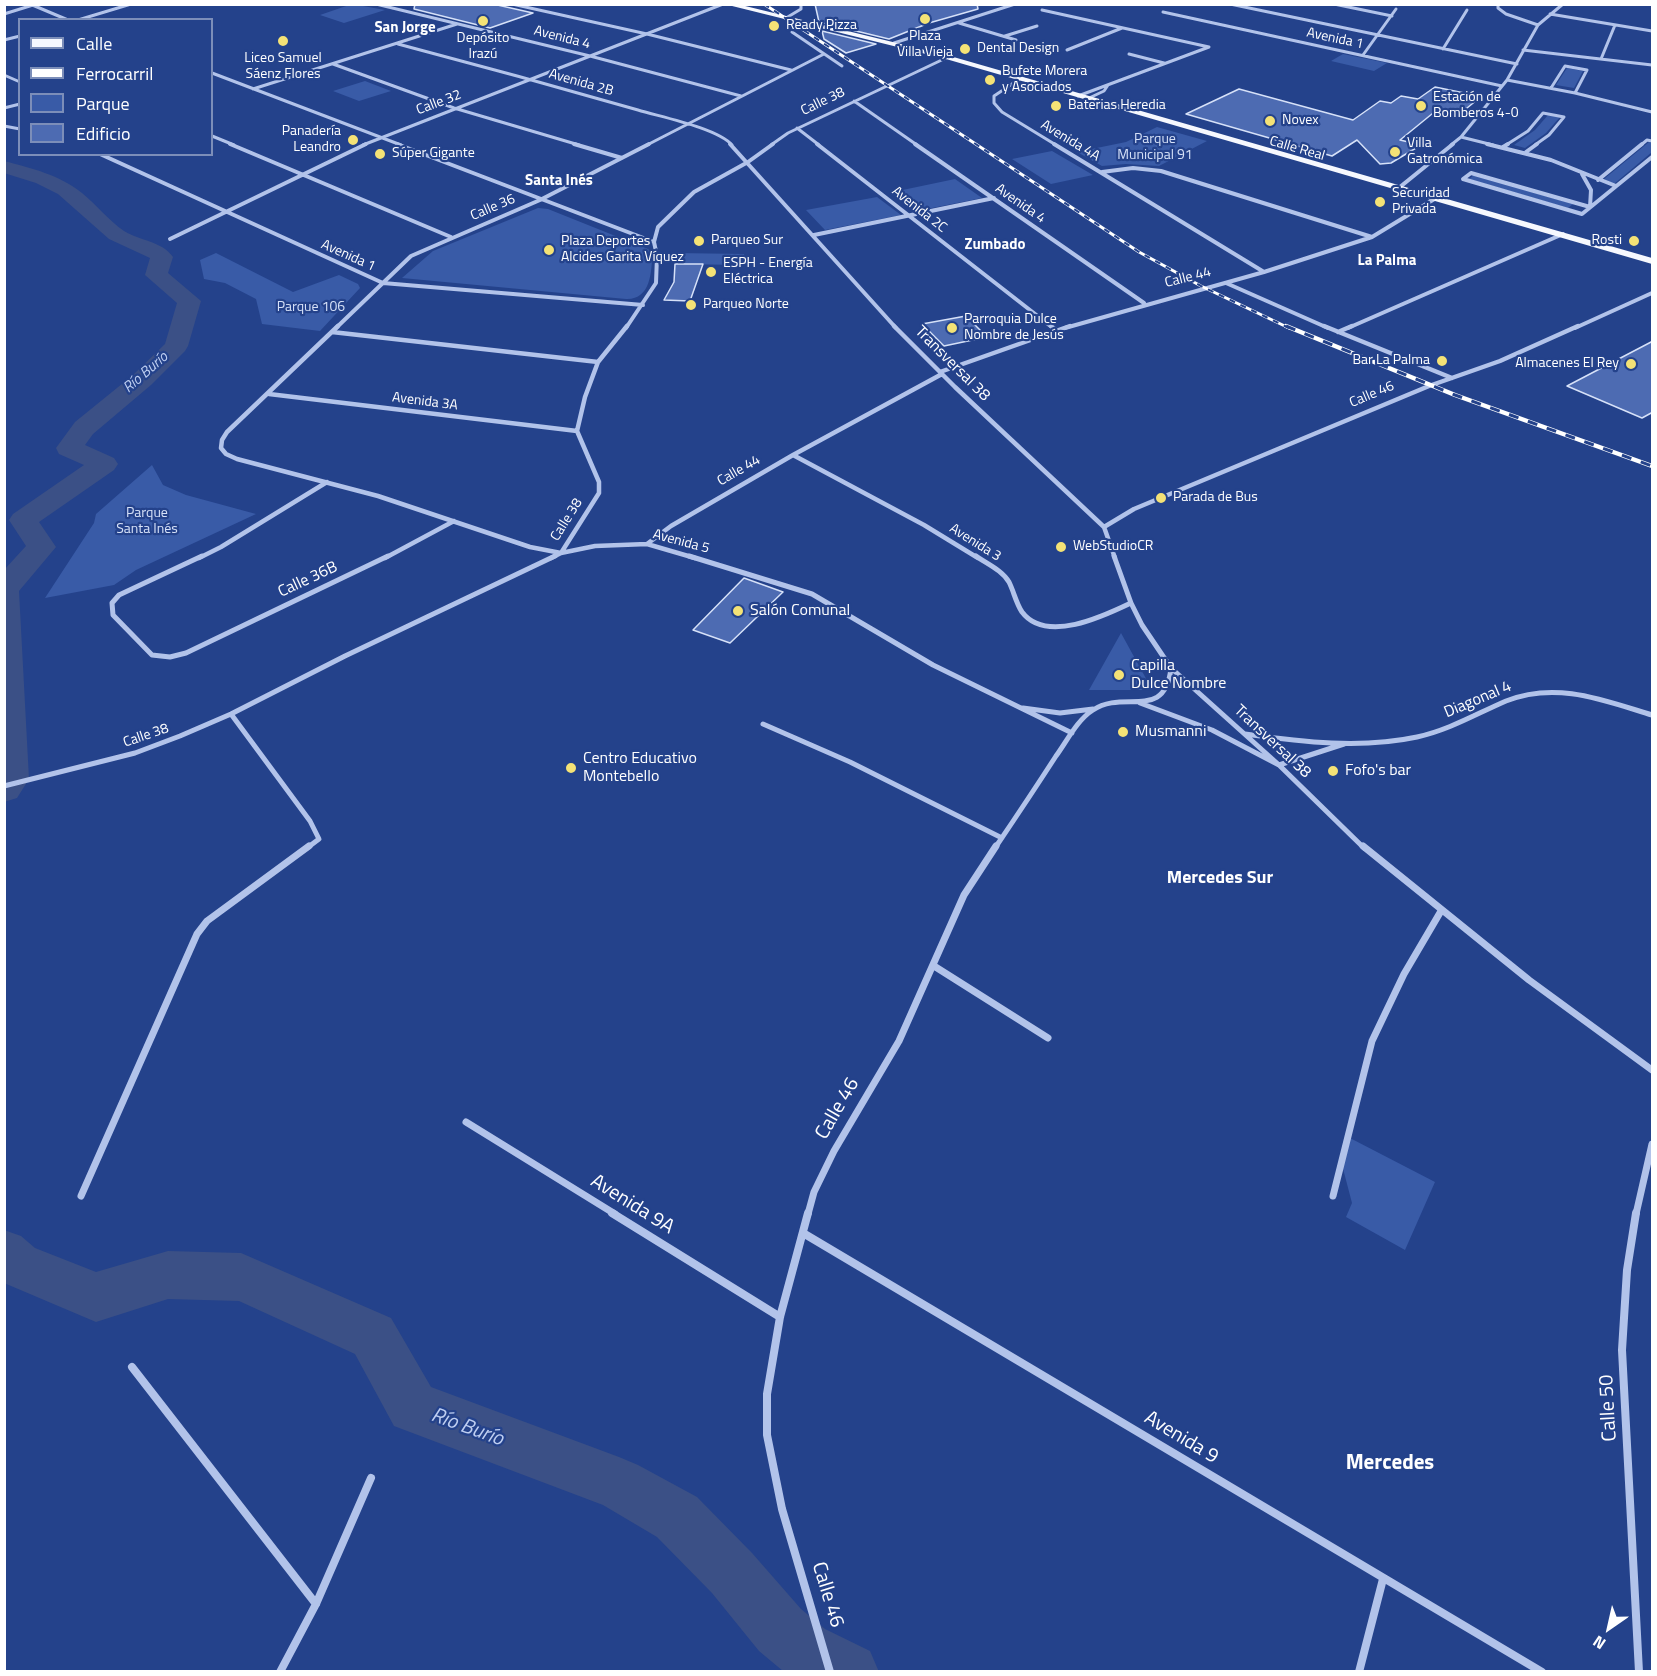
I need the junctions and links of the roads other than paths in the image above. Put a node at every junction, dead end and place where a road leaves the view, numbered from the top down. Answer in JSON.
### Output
{"nodes":[{"id":1,"x":131,"y":4,"type":"edge"},
{"id":2,"x":376,"y":4,"type":"edge"},
{"id":3,"x":512,"y":4,"type":"edge"},
{"id":4,"x":725,"y":4,"type":"edge"},
{"id":5,"x":801,"y":4,"type":"edge"},
{"id":6,"x":1015,"y":4,"type":"edge"},
{"id":7,"x":1230,"y":4,"type":"edge"},
{"id":8,"x":1334,"y":4,"type":"edge"},
{"id":9,"x":1498,"y":4,"type":"edge"},
{"id":10,"x":1563,"y":4,"type":"edge"},
{"id":11,"x":32,"y":5,"type":"edge"},
{"id":12,"x":1396,"y":9,"type":"dead end"},
{"id":13,"x":1042,"y":10,"type":"dead end"},
{"id":14,"x":1467,"y":10,"type":"dead end"},
{"id":15,"x":1163,"y":12,"type":"dead end"},
{"id":16,"x":4,"y":14,"type":"edge"},
{"id":17,"x":1550,"y":14,"type":"junction"},
{"id":18,"x":1392,"y":16,"type":"junction"},
{"id":19,"x":63,"y":18,"type":"edge"},
{"id":20,"x":85,"y":18,"type":"edge"},
{"id":21,"x":786,"y":18,"type":"junction"},
{"id":22,"x":958,"y":22,"type":"junction"},
{"id":23,"x":458,"y":23,"type":"junction"},
{"id":24,"x":1538,"y":25,"type":"junction"},
{"id":25,"x":1615,"y":25,"type":"junction"},
{"id":26,"x":1037,"y":26,"type":"dead end"},
{"id":27,"x":1122,"y":28,"type":"junction"},
{"id":28,"x":1653,"y":31,"type":"edge"},
{"id":29,"x":792,"y":33,"type":"dead end"},
{"id":30,"x":647,"y":34,"type":"junction"},
{"id":31,"x":1379,"y":35,"type":"junction"},
{"id":32,"x":1004,"y":36,"type":"junction"},
{"id":33,"x":1016,"y":40,"type":"dead end"},
{"id":34,"x":894,"y":43,"type":"junction"},
{"id":35,"x":398,"y":44,"type":"junction"},
{"id":36,"x":1443,"y":49,"type":"junction"},
{"id":37,"x":1067,"y":50,"type":"dead end"},
{"id":38,"x":1523,"y":50,"type":"junction"},
{"id":39,"x":824,"y":54,"type":"junction"},
{"id":40,"x":1129,"y":54,"type":"dead end"},
{"id":41,"x":1363,"y":55,"type":"junction"},
{"id":42,"x":590,"y":56,"type":"junction"},
{"id":43,"x":942,"y":57,"type":"junction"},
{"id":44,"x":1601,"y":59,"type":"junction"},
{"id":45,"x":1165,"y":63,"type":"junction"},
{"id":46,"x":333,"y":64,"type":"junction"},
{"id":47,"x":1517,"y":64,"type":"junction"},
{"id":48,"x":1653,"y":65,"type":"edge"},
{"id":49,"x":842,"y":66,"type":"dead end"},
{"id":50,"x":791,"y":70,"type":"junction"},
{"id":51,"x":213,"y":73,"type":"edge"},
{"id":52,"x":4,"y":75,"type":"edge"},
{"id":53,"x":531,"y":79,"type":"junction"},
{"id":54,"x":1018,"y":80,"type":"junction"},
{"id":55,"x":1507,"y":80,"type":"junction"},
{"id":56,"x":18,"y":81,"type":"edge"},
{"id":57,"x":1108,"y":84,"type":"junction"},
{"id":58,"x":1502,"y":86,"type":"junction"},
{"id":59,"x":253,"y":88,"type":"junction"},
{"id":60,"x":1551,"y":88,"type":"junction"},
{"id":61,"x":1575,"y":93,"type":"junction"},
{"id":62,"x":742,"y":96,"type":"junction"},
{"id":63,"x":1078,"y":96,"type":"junction"},
{"id":64,"x":1087,"y":99,"type":"junction"},
{"id":65,"x":854,"y":101,"type":"junction"},
{"id":66,"x":454,"y":108,"type":"junction"},
{"id":67,"x":1652,"y":111,"type":"edge"},
{"id":68,"x":687,"y":124,"type":"junction"},
{"id":69,"x":797,"y":128,"type":"junction"},
{"id":70,"x":213,"y":136,"type":"edge"},
{"id":71,"x":1461,"y":137,"type":"junction"},
{"id":72,"x":378,"y":138,"type":"junction"},
{"id":73,"x":1653,"y":141,"type":"edge"},
{"id":74,"x":1503,"y":147,"type":"junction"},
{"id":75,"x":1526,"y":152,"type":"junction"},
{"id":76,"x":104,"y":156,"type":"edge"},
{"id":77,"x":1653,"y":157,"type":"edge"},
{"id":78,"x":622,"y":158,"type":"junction"},
{"id":79,"x":748,"y":162,"type":"junction"},
{"id":80,"x":1102,"y":172,"type":"junction"},
{"id":81,"x":300,"y":173,"type":"junction"},
{"id":82,"x":1582,"y":174,"type":"junction"},
{"id":83,"x":1598,"y":180,"type":"junction"},
{"id":84,"x":1616,"y":186,"type":"junction"},
{"id":85,"x":1397,"y":189,"type":"junction"},
{"id":86,"x":994,"y":198,"type":"junction"},
{"id":87,"x":540,"y":200,"type":"junction"},
{"id":88,"x":1433,"y":200,"type":"junction"},
{"id":89,"x":1590,"y":207,"type":"junction"},
{"id":90,"x":224,"y":211,"type":"junction"},
{"id":91,"x":909,"y":216,"type":"junction"},
{"id":92,"x":1564,"y":234,"type":"junction"},
{"id":93,"x":814,"y":235,"type":"junction"},
{"id":94,"x":451,"y":237,"type":"junction"},
{"id":95,"x":1372,"y":237,"type":"junction"},
{"id":96,"x":1554,"y":238,"type":"junction"},
{"id":97,"x":170,"y":239,"type":"dead end"},
{"id":98,"x":654,"y":242,"type":"junction"},
{"id":99,"x":1653,"y":261,"type":"edge"},
{"id":100,"x":1653,"y":269,"type":"edge"},
{"id":101,"x":1264,"y":272,"type":"junction"},
{"id":102,"x":383,"y":282,"type":"junction"},
{"id":103,"x":1226,"y":282,"type":"junction"},
{"id":104,"x":1653,"y":293,"type":"edge"},
{"id":105,"x":1144,"y":303,"type":"junction"},
{"id":106,"x":643,"y":305,"type":"junction"},
{"id":107,"x":1056,"y":330,"type":"junction"},
{"id":108,"x":332,"y":332,"type":"junction"},
{"id":109,"x":1338,"y":332,"type":"junction"},
{"id":110,"x":598,"y":362,"type":"junction"},
{"id":111,"x":941,"y":373,"type":"junction"},
{"id":112,"x":1452,"y":379,"type":"junction"},
{"id":113,"x":269,"y":393,"type":"junction"},
{"id":114,"x":577,"y":432,"type":"junction"},
{"id":115,"x":222,"y":448,"type":"joint"},
{"id":116,"x":793,"y":455,"type":"junction"},
{"id":117,"x":327,"y":482,"type":"junction"},
{"id":118,"x":454,"y":521,"type":"junction"},
{"id":119,"x":1104,"y":527,"type":"junction"},
{"id":120,"x":647,"y":544,"type":"junction"},
{"id":121,"x":561,"y":553,"type":"junction"},
{"id":122,"x":1131,"y":603,"type":"junction"},
{"id":123,"x":1171,"y":668,"type":"junction"},
{"id":124,"x":1140,"y":703,"type":"junction"},
{"id":125,"x":1011,"y":705,"type":"junction"},
{"id":126,"x":1095,"y":709,"type":"junction"},
{"id":127,"x":231,"y":714,"type":"junction"},
{"id":128,"x":1653,"y":715,"type":"edge"},
{"id":129,"x":763,"y":724,"type":"dead end"},
{"id":130,"x":1072,"y":733,"type":"junction"},
{"id":131,"x":1245,"y":734,"type":"junction"},
{"id":132,"x":1349,"y":742,"type":"junction"},
{"id":133,"x":1279,"y":765,"type":"junction"},
{"id":134,"x":4,"y":786,"type":"edge"},
{"id":135,"x":1002,"y":838,"type":"junction"},
{"id":136,"x":1441,"y":911,"type":"junction"},
{"id":137,"x":933,"y":966,"type":"junction"},
{"id":138,"x":1048,"y":1038,"type":"dead end"},
{"id":139,"x":1653,"y":1070,"type":"edge"},
{"id":140,"x":466,"y":1122,"type":"dead end"},
{"id":141,"x":1653,"y":1144,"type":"edge"},
{"id":142,"x":81,"y":1196,"type":"dead end"},
{"id":143,"x":1333,"y":1196,"type":"dead end"},
{"id":144,"x":803,"y":1233,"type":"junction"},
{"id":145,"x":780,"y":1317,"type":"junction"},
{"id":146,"x":132,"y":1367,"type":"dead end"},
{"id":147,"x":371,"y":1478,"type":"dead end"},
{"id":148,"x":1383,"y":1579,"type":"junction"},
{"id":149,"x":316,"y":1604,"type":"junction"},
{"id":150,"x":280,"y":1671,"type":"edge"},
{"id":151,"x":830,"y":1671,"type":"edge"},
{"id":152,"x":1359,"y":1671,"type":"edge"},
{"id":153,"x":1542,"y":1671,"type":"edge"},
{"id":154,"x":1639,"y":1671,"type":"edge"}],
"edges":[{"from":1,"to":20,"type":"street"},
{"from":2,"to":23,"type":"street","name":"Avenida 4"},
{"from":3,"to":30,"type":"street"},
{"from":4,"to":21,"type":"main road","name":"Calle Real"},
{"from":4,"to":30,"type":"street","name":"Calle 32"},
{"from":5,"to":21,"type":"street"},
{"from":6,"to":22,"type":"street"},
{"from":7,"to":31,"type":"street"},
{"from":8,"to":18,"type":"street"},
{"from":9,"to":24,"type":"street"},
{"from":10,"to":17,"type":"street"},
{"from":11,"to":16,"type":"street"},
{"from":11,"to":19,"type":"street"},
{"from":12,"to":18,"type":"street"},
{"from":13,"to":27,"type":"street"},
{"from":14,"to":36,"type":"street"},
{"from":15,"to":41,"type":"street","name":"Avenida 1"},
{"from":17,"to":24,"type":"street"},
{"from":17,"to":25,"type":"street"},
{"from":18,"to":31,"type":"street"},
{"from":21,"to":34,"type":"main road","name":"Calle Real"},
{"from":22,"to":32,"type":"street"},
{"from":22,"to":34,"type":"street"},
{"from":23,"to":35,"type":"street"},
{"from":23,"to":42,"type":"street","name":"Avenida 4"},
{"from":24,"to":38,"type":"street"},
{"from":25,"to":28,"type":"street"},
{"from":25,"to":44,"type":"street"},
{"from":26,"to":32,"type":"street"},
{"from":27,"to":37,"type":"street"},
{"from":27,"to":45,"type":"street"},
{"from":29,"to":39,"type":"street"},
{"from":30,"to":42,"type":"street","name":"Calle 32"},
{"from":30,"to":50,"type":"street"},
{"from":31,"to":36,"type":"street"},
{"from":31,"to":41,"type":"street"},
{"from":32,"to":33,"type":"street"},
{"from":34,"to":43,"type":"main road","name":"Calle Real"},
{"from":35,"to":46,"type":"street"},
{"from":35,"to":53,"type":"street","name":"Avenida 2B"},
{"from":36,"to":47,"type":"street"},
{"from":38,"to":44,"type":"street"},
{"from":38,"to":47,"type":"street"},
{"from":39,"to":49,"type":"street"},
{"from":39,"to":50,"type":"street","name":"Calle 36"},
{"from":40,"to":45,"type":"street"},
{"from":41,"to":58,"type":"street","name":"Avenida 1"},
{"from":42,"to":53,"type":"street","name":"Calle 32"},
{"from":42,"to":62,"type":"street","name":"Avenida 4"},
{"from":43,"to":54,"type":"main road","name":"Calle Real"},
{"from":43,"to":65,"type":"street","name":"Calle 38"},
{"from":44,"to":48,"type":"street"},
{"from":45,"to":57,"type":"street"},
{"from":46,"to":59,"type":"street"},
{"from":46,"to":66,"type":"street"},
{"from":47,"to":55,"type":"street"},
{"from":50,"to":62,"type":"street","name":"Calle 36"},
{"from":51,"to":59,"type":"street"},
{"from":52,"to":56,"type":"street"},
{"from":53,"to":66,"type":"street","name":"Calle 32"},
{"from":53,"to":68,"type":"street","name":"Avenida 2B"},
{"from":54,"to":63,"type":"main road","name":"Calle Real"},
{"from":54,"to":80,"type":"street","name":"Avenida 4A"},
{"from":54,"to":85,"type":"main road","name":"Calle Real"},
{"from":55,"to":58,"type":"street"},
{"from":55,"to":60,"type":"street"},
{"from":57,"to":63,"type":"street"},
{"from":57,"to":64,"type":"street"},
{"from":58,"to":71,"type":"street"},
{"from":59,"to":72,"type":"street"},
{"from":60,"to":61,"type":"street"},
{"from":60,"to":61,"type":"street"},
{"from":61,"to":67,"type":"street"},
{"from":62,"to":68,"type":"street","name":"Calle 36"},
{"from":63,"to":64,"type":"main road","name":"Calle Real"},
{"from":64,"to":85,"type":"main road","name":"Calle Real"},
{"from":65,"to":69,"type":"street","name":"Calle 38"},
{"from":65,"to":86,"type":"street","name":"Avenida 4"},
{"from":66,"to":72,"type":"street","name":"Calle 32"},
{"from":66,"to":78,"type":"street"},
{"from":68,"to":78,"type":"street","name":"Calle 36"},
{"from":68,"to":79,"type":"street","name":"Avenida 2B"},
{"from":69,"to":79,"type":"street","name":"Calle 38"},
{"from":69,"to":91,"type":"street","name":"Avenida 2C"},
{"from":70,"to":81,"type":"street"},
{"from":71,"to":74,"type":"street"},
{"from":71,"to":85,"type":"street"},
{"from":72,"to":81,"type":"street","name":"Calle 32"},
{"from":72,"to":87,"type":"street"},
{"from":73,"to":83,"type":"street"},
{"from":74,"to":75,"type":"street"},
{"from":74,"to":75,"type":"street"},
{"from":75,"to":82,"type":"street"},
{"from":76,"to":90,"type":"street","name":"Avenida 1"},
{"from":77,"to":84,"type":"street"},
{"from":78,"to":87,"type":"street","name":"Calle 36"},
{"from":79,"to":93,"type":"street","name":"Transversal 38"},
{"from":79,"to":98,"type":"street","name":"Calle 38"},
{"from":80,"to":95,"type":"street"},
{"from":80,"to":101,"type":"street","name":"Avenida 4A"},
{"from":81,"to":90,"type":"street","name":"Calle 32"},
{"from":81,"to":94,"type":"street"},
{"from":82,"to":83,"type":"street"},
{"from":82,"to":89,"type":"street"},
{"from":83,"to":84,"type":"street"},
{"from":84,"to":89,"type":"street"},
{"from":85,"to":88,"type":"main road","name":"Calle Real"},
{"from":86,"to":91,"type":"street"},
{"from":86,"to":105,"type":"street","name":"Avenida 4"},
{"from":87,"to":94,"type":"street","name":"Calle 36"},
{"from":87,"to":98,"type":"street"},
{"from":88,"to":92,"type":"main road","name":"Calle Real"},
{"from":88,"to":95,"type":"street","name":"Calle 44"},
{"from":88,"to":96,"type":"main road","name":"Calle Real"},
{"from":89,"to":89,"type":"street"},
{"from":90,"to":97,"type":"street","name":"Calle 32"},
{"from":90,"to":102,"type":"street","name":"Avenida 1"},
{"from":91,"to":93,"type":"street"},
{"from":91,"to":107,"type":"street","name":"Avenida 2C"},
{"from":92,"to":96,"type":"street"},
{"from":92,"to":99,"type":"main road","name":"Calle Real"},
{"from":93,"to":111,"type":"street","name":"Transversal 38"},
{"from":94,"to":102,"type":"street","name":"Calle 36"},
{"from":95,"to":101,"type":"street","name":"Calle 44"},
{"from":96,"to":100,"type":"main road","name":"Calle Real"},
{"from":96,"to":109,"type":"street"},
{"from":98,"to":106,"type":"street"},
{"from":101,"to":103,"type":"street","name":"Calle 44"},
{"from":102,"to":106,"type":"street","name":"Avenida 1"},
{"from":102,"to":108,"type":"street","name":"Calle 36"},
{"from":103,"to":105,"type":"street","name":"Calle 44"},
{"from":103,"to":109,"type":"street"},
{"from":104,"to":112,"type":"street","name":"Calle 46"},
{"from":105,"to":107,"type":"street","name":"Calle 44"},
{"from":106,"to":110,"type":"street"},
{"from":107,"to":111,"type":"street","name":"Calle 44"},
{"from":108,"to":110,"type":"street"},
{"from":108,"to":113,"type":"street","name":"Calle 36"},
{"from":109,"to":112,"type":"street"},
{"from":110,"to":114,"type":"street"},
{"from":111,"to":116,"type":"street","name":"Calle 44"},
{"from":111,"to":119,"type":"street","name":"Transversal 38"},
{"from":112,"to":119,"type":"street","name":"Calle 46"},
{"from":113,"to":114,"type":"street","name":"Avenida 3A"},
{"from":113,"to":115,"type":"street","name":"Calle 36"},
{"from":114,"to":121,"type":"street","name":"Calle 38"},
{"from":115,"to":117,"type":"street","name":"Avenida 5"},
{"from":116,"to":120,"type":"street","name":"Calle 44"},
{"from":116,"to":122,"type":"street","name":"Avenida 3"},
{"from":117,"to":118,"type":"street","name":"Avenida 5"},
{"from":117,"to":118,"type":"street","name":"Calle 36B"},
{"from":118,"to":121,"type":"street","name":"Avenida 5"},
{"from":119,"to":122,"type":"street","name":"Transversal 38"},
{"from":120,"to":121,"type":"street","name":"Avenida 5"},
{"from":120,"to":125,"type":"street","name":"Avenida 5"},
{"from":121,"to":127,"type":"street","name":"Calle 38"},
{"from":122,"to":123,"type":"street","name":"Transversal 38"},
{"from":123,"to":124,"type":"street"},
{"from":123,"to":131,"type":"street","name":"Transversal 38"},
{"from":124,"to":126,"type":"street"},
{"from":124,"to":133,"type":"street"},
{"from":125,"to":126,"type":"street","name":"Avenida 5"},
{"from":125,"to":130,"type":"street","name":"Avenida 5"},
{"from":126,"to":130,"type":"street","name":"Calle 46"},
{"from":127,"to":134,"type":"street","name":"Calle 38"},
{"from":127,"to":142,"type":"street"},
{"from":128,"to":132,"type":"street","name":"Diagonal 4"},
{"from":129,"to":135,"type":"street"},
{"from":130,"to":135,"type":"street","name":"Calle 46"},
{"from":131,"to":132,"type":"street","name":"Diagonal 4"},
{"from":131,"to":133,"type":"street","name":"Transversal 38"},
{"from":132,"to":133,"type":"street","name":"Diagonal 4"},
{"from":133,"to":136,"type":"street","name":"Transversal 38"},
{"from":135,"to":137,"type":"street","name":"Calle 46"},
{"from":136,"to":139,"type":"street","name":"Transversal 38"},
{"from":136,"to":143,"type":"street"},
{"from":137,"to":138,"type":"street"},
{"from":137,"to":144,"type":"street","name":"Calle 46"},
{"from":140,"to":145,"type":"street","name":"Avenida 9A"},
{"from":141,"to":154,"type":"street","name":"Calle 50"},
{"from":144,"to":145,"type":"street","name":"Calle 46"},
{"from":144,"to":148,"type":"street","name":"Avenida 9"},
{"from":145,"to":151,"type":"street","name":"Calle 46"},
{"from":146,"to":149,"type":"street"},
{"from":147,"to":149,"type":"street"},
{"from":148,"to":152,"type":"street"},
{"from":148,"to":153,"type":"street","name":"Avenida 9"},
{"from":149,"to":150,"type":"street"}]}
